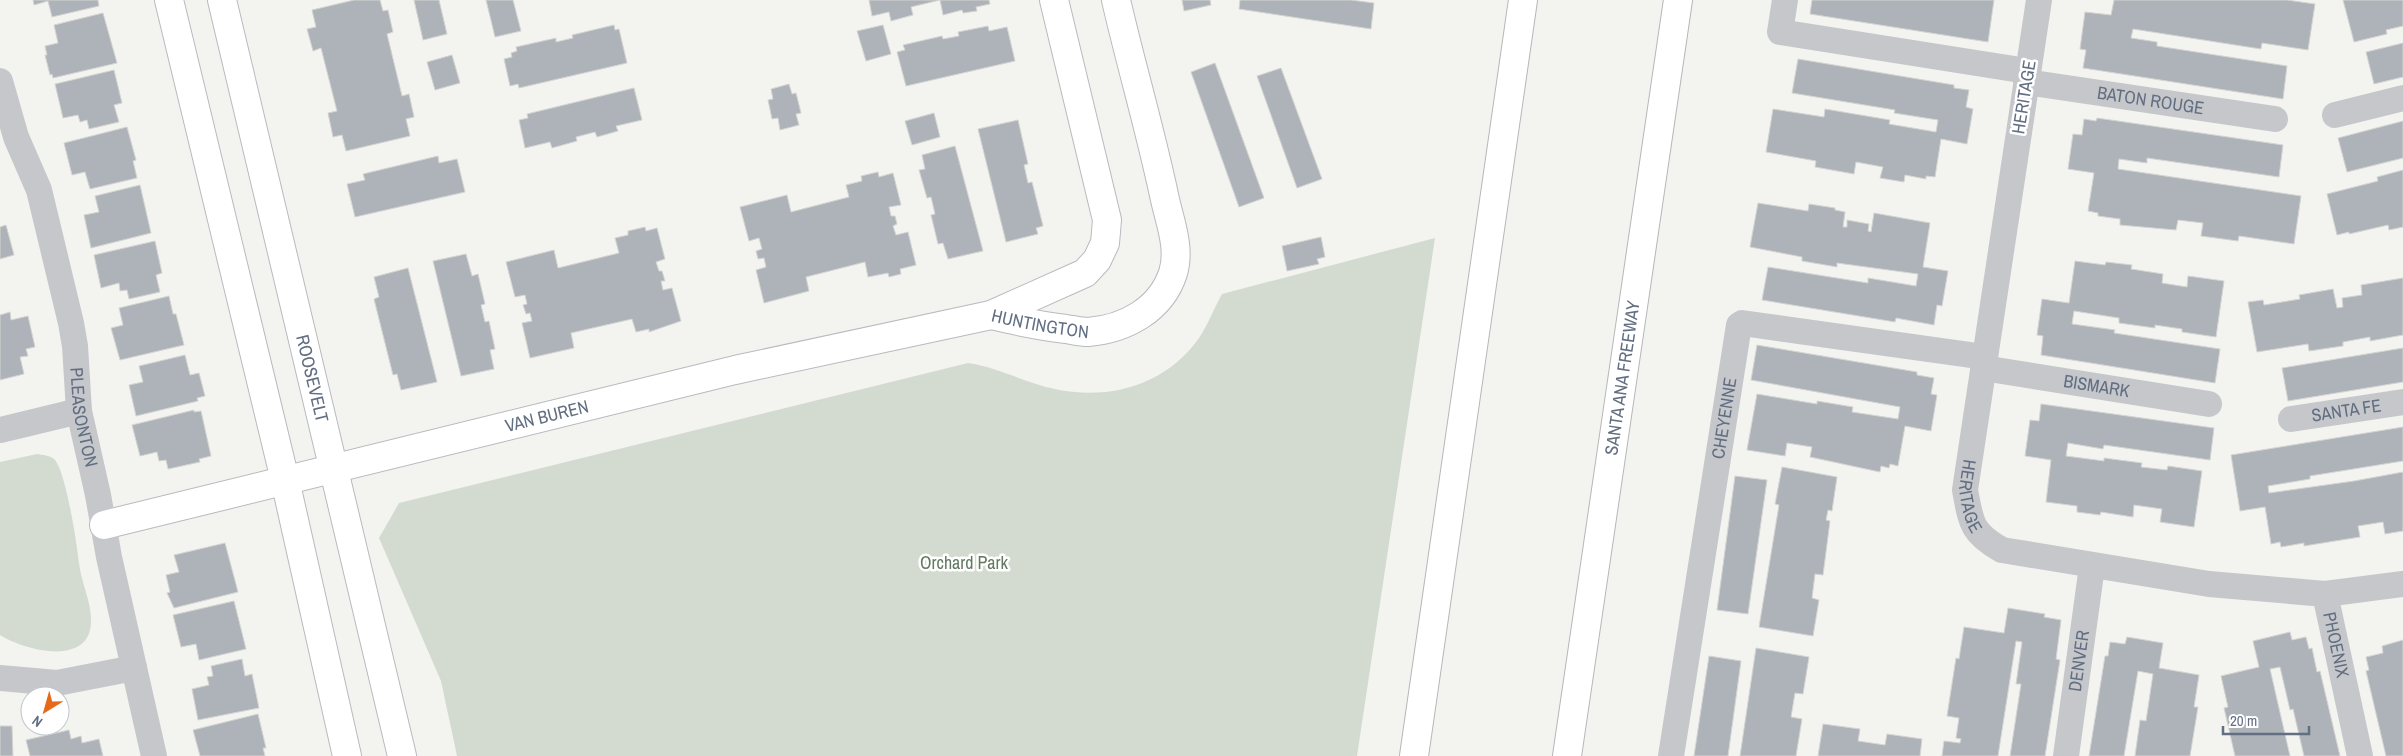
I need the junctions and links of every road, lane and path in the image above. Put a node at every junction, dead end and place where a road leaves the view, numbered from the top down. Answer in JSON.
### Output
{"nodes":[{"id":1,"x":169,"y":0,"type":"edge"},
{"id":2,"x":222,"y":0,"type":"edge"},
{"id":3,"x":1054,"y":0,"type":"edge"},
{"id":4,"x":1116,"y":0,"type":"edge"},
{"id":5,"x":1523,"y":0,"type":"edge"},
{"id":6,"x":1678,"y":0,"type":"edge"},
{"id":7,"x":1785,"y":0,"type":"edge"},
{"id":8,"x":2039,"y":0,"type":"edge"},
{"id":9,"x":2027,"y":77,"type":"junction"},
{"id":10,"x":0,"y":81,"type":"edge"},
{"id":11,"x":2403,"y":98,"type":"edge"},
{"id":12,"x":2336,"y":115,"type":"dead end"},
{"id":13,"x":2275,"y":119,"type":"dead end"},
{"id":14,"x":8,"y":139,"type":"edge"},
{"id":15,"x":991,"y":315,"type":"junction"},
{"id":16,"x":1984,"y":363,"type":"junction"},
{"id":17,"x":2403,"y":402,"type":"edge"},
{"id":18,"x":2209,"y":404,"type":"dead end"},
{"id":19,"x":79,"y":411,"type":"junction"},
{"id":20,"x":2291,"y":420,"type":"dead end"},
{"id":21,"x":0,"y":430,"type":"edge"},
{"id":22,"x":335,"y":467,"type":"junction"},
{"id":23,"x":285,"y":480,"type":"junction"},
{"id":24,"x":104,"y":525,"type":"junction"},
{"id":25,"x":2092,"y":566,"type":"junction"},
{"id":26,"x":2403,"y":584,"type":"edge"},
{"id":27,"x":2325,"y":594,"type":"junction"},
{"id":28,"x":134,"y":668,"type":"junction"},
{"id":29,"x":0,"y":678,"type":"edge"},
{"id":30,"x":154,"y":756,"type":"edge"},
{"id":31,"x":347,"y":756,"type":"edge"},
{"id":32,"x":402,"y":756,"type":"edge"},
{"id":33,"x":1414,"y":756,"type":"edge"},
{"id":34,"x":1567,"y":756,"type":"edge"},
{"id":35,"x":1671,"y":756,"type":"edge"},
{"id":36,"x":2066,"y":756,"type":"edge"},
{"id":37,"x":2360,"y":756,"type":"edge"}],
"edges":[{"from":1,"to":23,"type":"main road"},
{"from":2,"to":22,"type":"main road","name":"ROOSEVELT"},
{"from":3,"to":15,"type":"main road","name":"HUNTINGTON"},
{"from":4,"to":15,"type":"main road","name":"HUNTINGTON"},
{"from":5,"to":33,"type":"main road"},
{"from":6,"to":34,"type":"main road","name":"SANTA ANA FREEWAY"},
{"from":7,"to":9,"type":"street","name":"BATON ROUGE"},
{"from":8,"to":9,"type":"street","name":"HERITAGE"},
{"from":9,"to":13,"type":"street","name":"BATON ROUGE"},
{"from":9,"to":16,"type":"street","name":"HERITAGE"},
{"from":10,"to":14,"type":"street","name":"PLEASONTON"},
{"from":11,"to":12,"type":"street"},
{"from":14,"to":19,"type":"street","name":"PLEASONTON"},
{"from":15,"to":22,"type":"main road","name":"VAN BUREN"},
{"from":16,"to":18,"type":"street","name":"BISMARK"},
{"from":16,"to":25,"type":"street","name":"HERITAGE"},
{"from":16,"to":35,"type":"street","name":"CHEYENNE"},
{"from":17,"to":20,"type":"street","name":"SANTA FE"},
{"from":19,"to":21,"type":"street"},
{"from":19,"to":24,"type":"street","name":"PLEASONTON"},
{"from":22,"to":23,"type":"main road","name":"VAN BUREN"},
{"from":22,"to":32,"type":"main road","name":"ROOSEVELT"},
{"from":23,"to":24,"type":"main road","name":"VAN BUREN"},
{"from":23,"to":31,"type":"main road"},
{"from":24,"to":28,"type":"street","name":"PLEASONTON"},
{"from":25,"to":27,"type":"street","name":"HERITAGE"},
{"from":25,"to":36,"type":"street","name":"DENVER"},
{"from":26,"to":27,"type":"street","name":"HERITAGE"},
{"from":27,"to":37,"type":"street","name":"PHOENIX"},
{"from":28,"to":29,"type":"street"},
{"from":28,"to":30,"type":"street","name":"PLEASONTON"}]}
